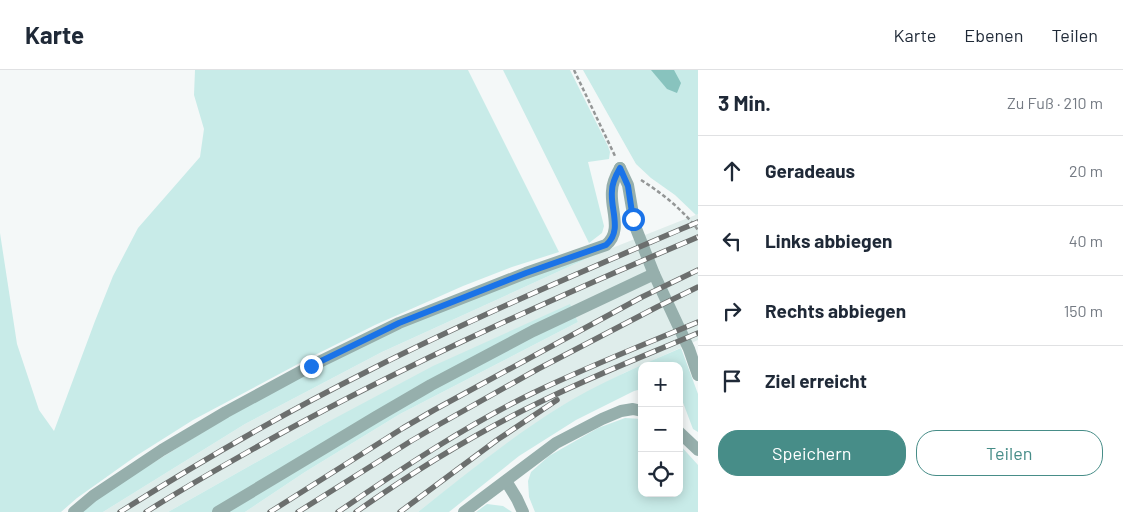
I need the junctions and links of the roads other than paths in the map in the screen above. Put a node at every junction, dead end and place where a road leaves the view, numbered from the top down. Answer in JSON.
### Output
{"nodes":[{"id":1,"x":654,"y":274,"type":"junction"},
{"id":2,"x":698,"y":375,"type":"edge"},
{"id":3,"x":638,"y":410,"type":"edge"},
{"id":4,"x":683,"y":436,"type":"edge"},
{"id":5,"x":698,"y":450,"type":"edge"},
{"id":6,"x":506,"y":481,"type":"junction"},
{"id":7,"x":74,"y":512,"type":"edge"},
{"id":8,"x":218,"y":512,"type":"edge"},
{"id":9,"x":464,"y":512,"type":"edge"},
{"id":10,"x":523,"y":512,"type":"edge"}],
"edges":[{"from":1,"to":2,"type":"lane"},
{"from":1,"to":7,"type":"lane"},
{"from":1,"to":8,"type":"lane"},
{"from":3,"to":6,"type":"lane"},
{"from":4,"to":5,"type":"lane"},
{"from":6,"to":9,"type":"lane"},
{"from":6,"to":10,"type":"lane"}]}
